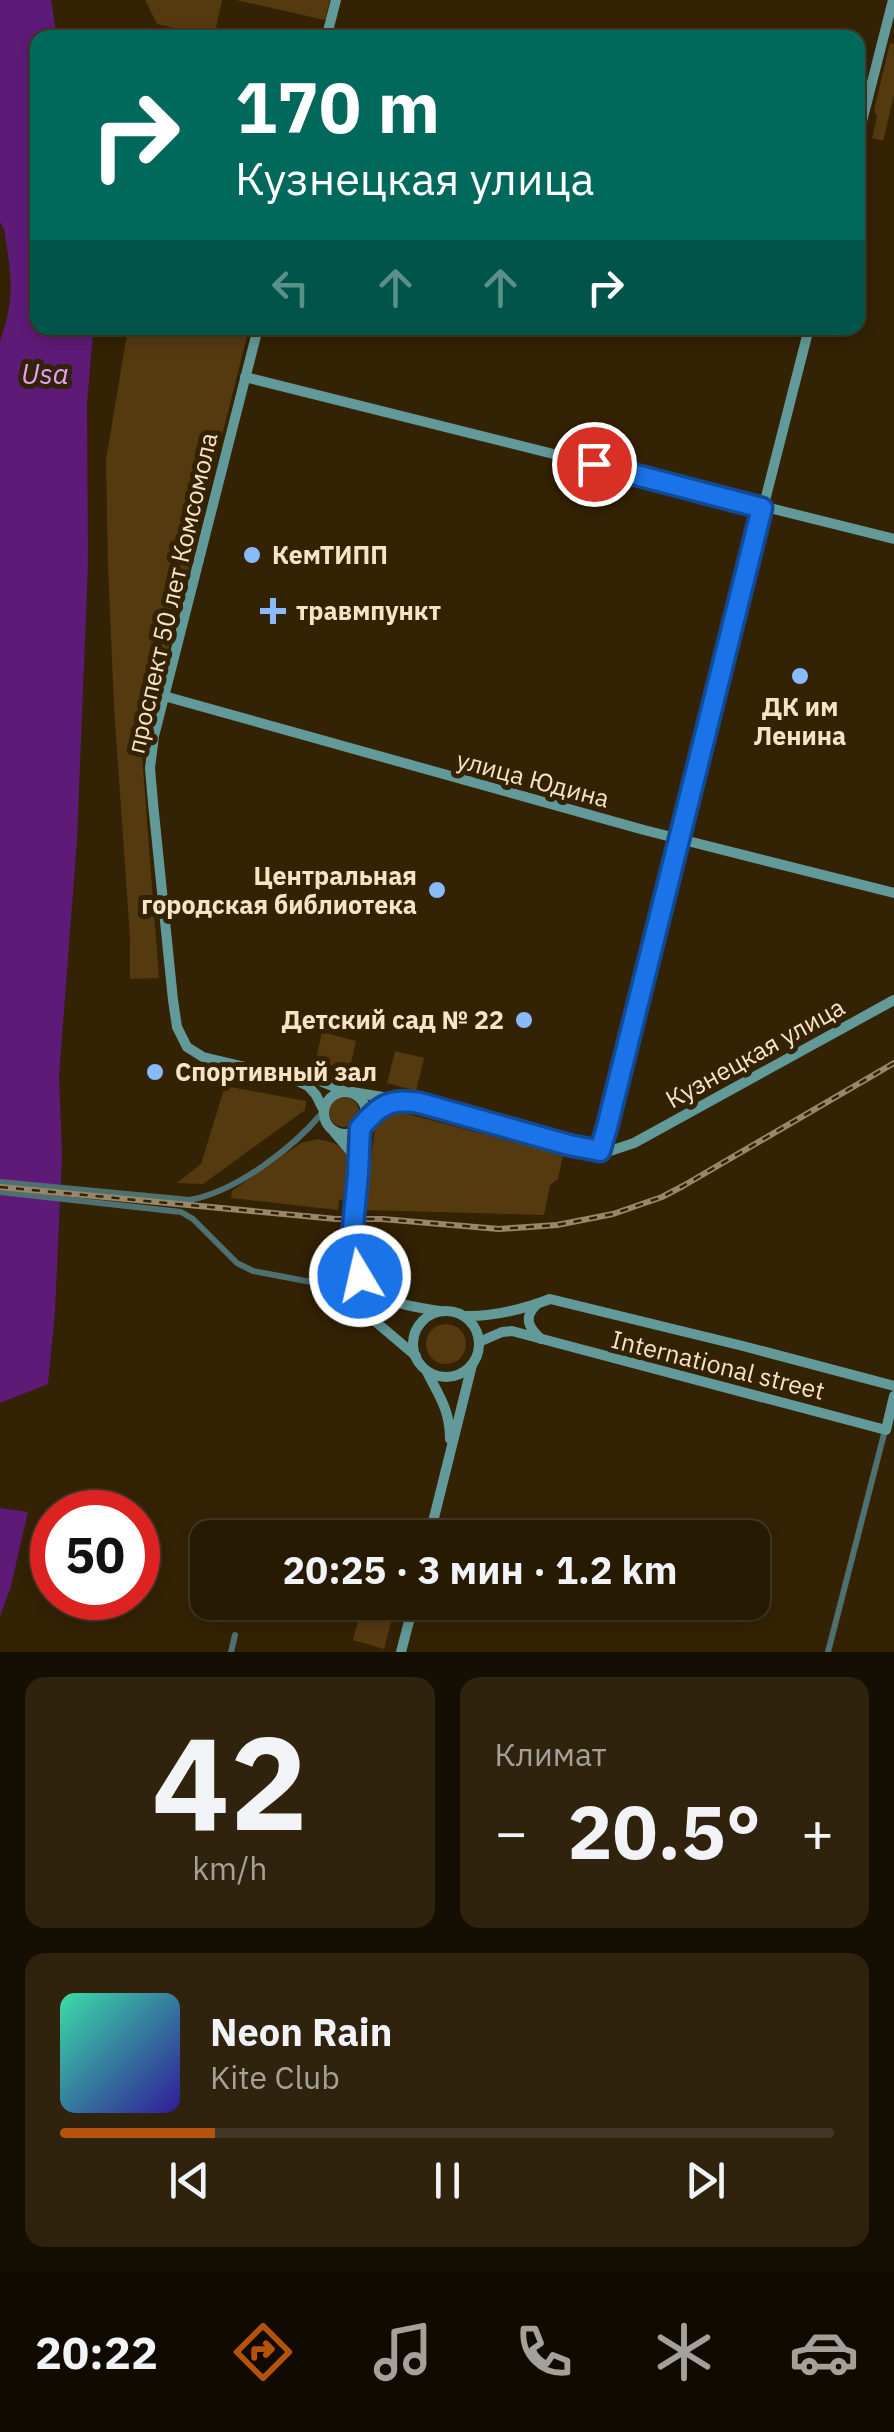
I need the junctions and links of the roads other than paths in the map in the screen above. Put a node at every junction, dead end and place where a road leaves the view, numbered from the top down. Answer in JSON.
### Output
{"nodes":[{"id":1,"x":338,"y":0,"type":"edge"},
{"id":2,"x":893,"y":0,"type":"edge"},
{"id":3,"x":332,"y":30,"type":"edge"},
{"id":4,"x":889,"y":38,"type":"edge"},
{"id":5,"x":865,"y":114,"type":"edge"},
{"id":6,"x":256,"y":335,"type":"edge"},
{"id":7,"x":807,"y":335,"type":"edge"},
{"id":8,"x":245,"y":377,"type":"junction"},
{"id":9,"x":762,"y":508,"type":"junction"},
{"id":10,"x":894,"y":540,"type":"edge"},
{"id":11,"x":164,"y":696,"type":"junction"},
{"id":12,"x":679,"y":839,"type":"junction"},
{"id":13,"x":894,"y":893,"type":"edge"},
{"id":14,"x":894,"y":1000,"type":"edge"},
{"id":15,"x":291,"y":1078,"type":"junction"},
{"id":16,"x":348,"y":1092,"type":"junction"},
{"id":17,"x":404,"y":1100,"type":"junction"},
{"id":18,"x":324,"y":1111,"type":"junction"},
{"id":19,"x":362,"y":1126,"type":"junction"},
{"id":20,"x":331,"y":1128,"type":"junction"},
{"id":21,"x":600,"y":1151,"type":"junction"},
{"id":22,"x":358,"y":1174,"type":"junction"},
{"id":23,"x":0,"y":1182,"type":"edge"},
{"id":24,"x":0,"y":1192,"type":"edge"},
{"id":25,"x":351,"y":1247,"type":"junction"},
{"id":26,"x":544,"y":1302,"type":"junction"},
{"id":27,"x":359,"y":1305,"type":"junction"},
{"id":28,"x":441,"y":1312,"type":"junction"},
{"id":29,"x":464,"y":1316,"type":"junction"},
{"id":30,"x":541,"y":1340,"type":"junction"},
{"id":31,"x":479,"y":1342,"type":"junction"},
{"id":32,"x":416,"y":1356,"type":"junction"},
{"id":33,"x":472,"y":1365,"type":"junction"},
{"id":34,"x":426,"y":1370,"type":"junction"},
{"id":35,"x":894,"y":1386,"type":"edge"},
{"id":36,"x":894,"y":1396,"type":"edge"},
{"id":37,"x":886,"y":1430,"type":"junction"},
{"id":38,"x":451,"y":1455,"type":"junction"},
{"id":39,"x":434,"y":1520,"type":"edge"},
{"id":40,"x":409,"y":1620,"type":"edge"},
{"id":41,"x":235,"y":1635,"type":"dead end"},
{"id":42,"x":231,"y":1652,"type":"edge"},
{"id":43,"x":401,"y":1652,"type":"edge"},
{"id":44,"x":828,"y":1652,"type":"edge"}],
"edges":[{"from":1,"to":3,"type":"main road"},
{"from":2,"to":4,"type":"main road"},
{"from":4,"to":5,"type":"main road"},
{"from":6,"to":8,"type":"main road","name":"проспект 50 лет Комсомола"},
{"from":7,"to":9,"type":"main road"},
{"from":8,"to":9,"type":"main road"},
{"from":8,"to":11,"type":"main road","name":"проспект 50 лет Комсомола"},
{"from":9,"to":10,"type":"main road"},
{"from":9,"to":12,"type":"main road"},
{"from":11,"to":12,"type":"main road","name":"улица Юдина"},
{"from":11,"to":15,"type":"main road","name":"проспект 50 лет Комсомола"},
{"from":12,"to":13,"type":"main road","name":"улица Юдина"},
{"from":12,"to":21,"type":"main road"},
{"from":14,"to":21,"type":"main road","name":"Кузнецкая улица"},
{"from":15,"to":16,"type":"main road"},
{"from":15,"to":18,"type":"main road"},
{"from":16,"to":17,"type":"main road"},
{"from":16,"to":18,"type":"main road"},
{"from":16,"to":19,"type":"main road"},
{"from":17,"to":19,"type":"main road"},
{"from":17,"to":21,"type":"main road"},
{"from":18,"to":20,"type":"main road"},
{"from":18,"to":23,"type":"street"},
{"from":19,"to":20,"type":"main road"},
{"from":19,"to":22,"type":"main road"},
{"from":20,"to":22,"type":"main road"},
{"from":22,"to":25,"type":"main road"},
{"from":24,"to":27,"type":"street"},
{"from":25,"to":27,"type":"main road"},
{"from":25,"to":28,"type":"main road"},
{"from":26,"to":29,"type":"main road"},
{"from":26,"to":30,"type":"main road"},
{"from":26,"to":35,"type":"main road","name":"International street"},
{"from":27,"to":32,"type":"main road"},
{"from":28,"to":29,"type":"main road"},
{"from":28,"to":32,"type":"main road"},
{"from":29,"to":31,"type":"main road"},
{"from":30,"to":31,"type":"main road","name":"International street"},
{"from":30,"to":37,"type":"main road","name":"International street"},
{"from":31,"to":33,"type":"main road"},
{"from":32,"to":34,"type":"main road"},
{"from":33,"to":34,"type":"main road"},
{"from":33,"to":38,"type":"main road"},
{"from":34,"to":38,"type":"main road"},
{"from":36,"to":37,"type":"main road"},
{"from":37,"to":44,"type":"street"},
{"from":38,"to":39,"type":"main road"},
{"from":40,"to":43,"type":"main road"},
{"from":41,"to":42,"type":"street"}]}
